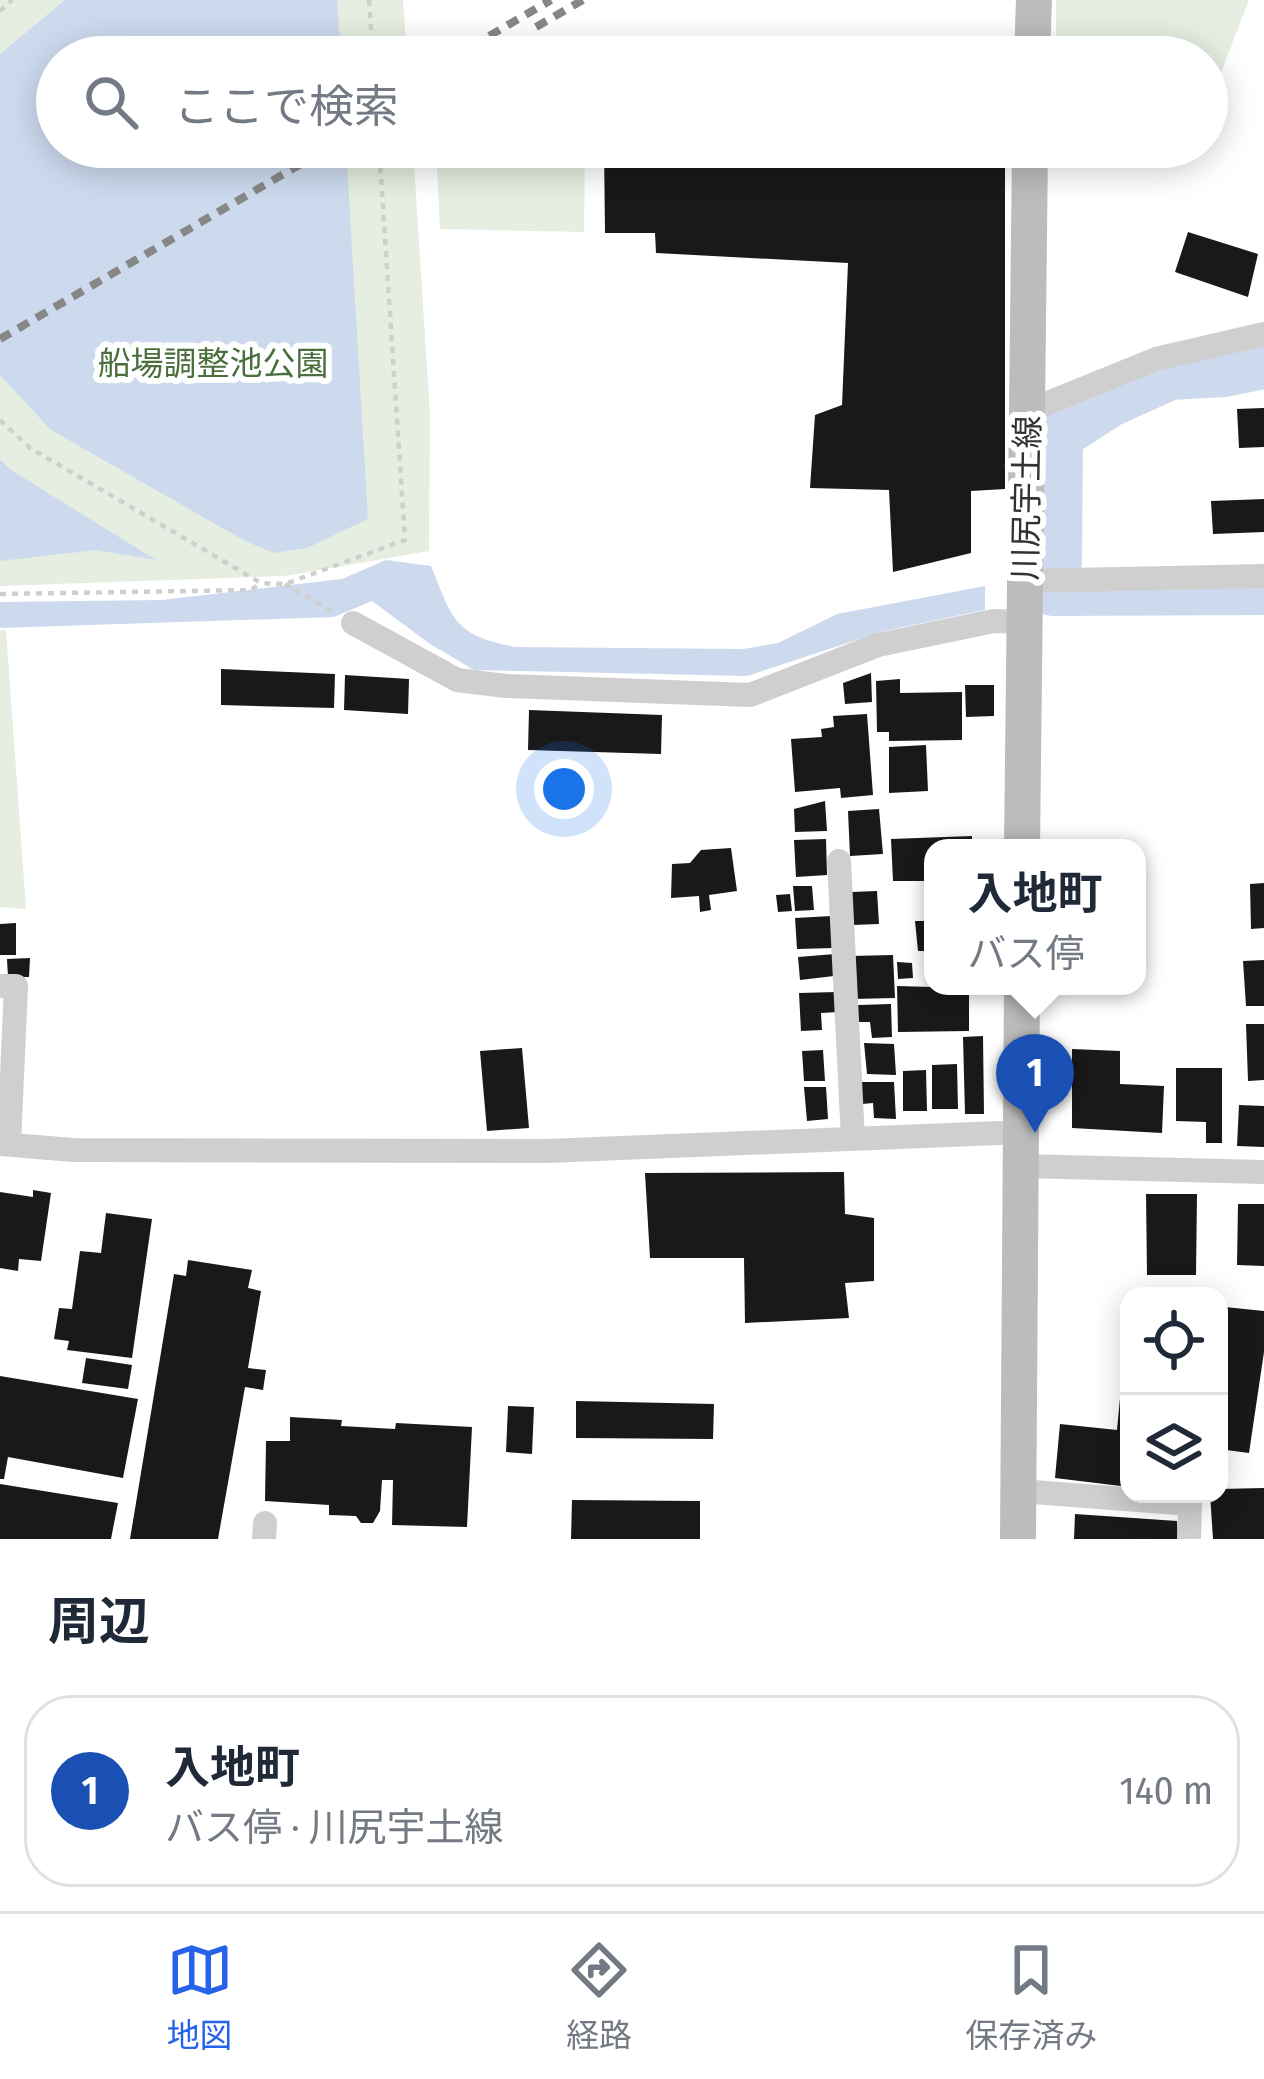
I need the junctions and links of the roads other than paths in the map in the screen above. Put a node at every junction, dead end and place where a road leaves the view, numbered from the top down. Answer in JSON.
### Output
{"nodes":[{"id":1,"x":1034,"y":0,"type":"edge"},
{"id":2,"x":1033,"y":36,"type":"edge"},
{"id":3,"x":1030,"y":168,"type":"edge"},
{"id":4,"x":1264,"y":334,"type":"edge"},
{"id":5,"x":1028,"y":411,"type":"junction"},
{"id":6,"x":1264,"y":576,"type":"edge"},
{"id":7,"x":1026,"y":581,"type":"junction"},
{"id":8,"x":1023,"y":622,"type":"junction"},
{"id":9,"x":353,"y":623,"type":"road end"},
{"id":10,"x":1022,"y":839,"type":"edge"},
{"id":11,"x":839,"y":862,"type":"dead end"},
{"id":12,"x":0,"y":986,"type":"edge"},
{"id":13,"x":1022,"y":995,"type":"edge"},
{"id":14,"x":853,"y":1139,"type":"junction"},
{"id":15,"x":4,"y":1144,"type":"edge"},
{"id":16,"x":1022,"y":1149,"type":"junction"},
{"id":17,"x":1264,"y":1172,"type":"edge"},
{"id":18,"x":1019,"y":1491,"type":"junction"},
{"id":19,"x":1018,"y":1539,"type":"edge"},
{"id":20,"x":1189,"y":1539,"type":"edge"}],
"edges":[{"from":1,"to":2,"type":"main road"},
{"from":3,"to":5,"type":"main road","name":"川尻宇土線"},
{"from":4,"to":5,"type":"street"},
{"from":5,"to":7,"type":"main road","name":"川尻宇土線"},
{"from":6,"to":7,"type":"street"},
{"from":7,"to":8,"type":"main road","name":"川尻宇土線"},
{"from":8,"to":9,"type":"street"},
{"from":8,"to":10,"type":"main road","name":"川尻宇土線"},
{"from":11,"to":14,"type":"street"},
{"from":12,"to":15,"type":"street"},
{"from":13,"to":16,"type":"main road"},
{"from":14,"to":15,"type":"street"},
{"from":14,"to":16,"type":"street"},
{"from":16,"to":17,"type":"street"},
{"from":16,"to":18,"type":"main road"},
{"from":18,"to":19,"type":"main road"},
{"from":18,"to":20,"type":"street"}]}
